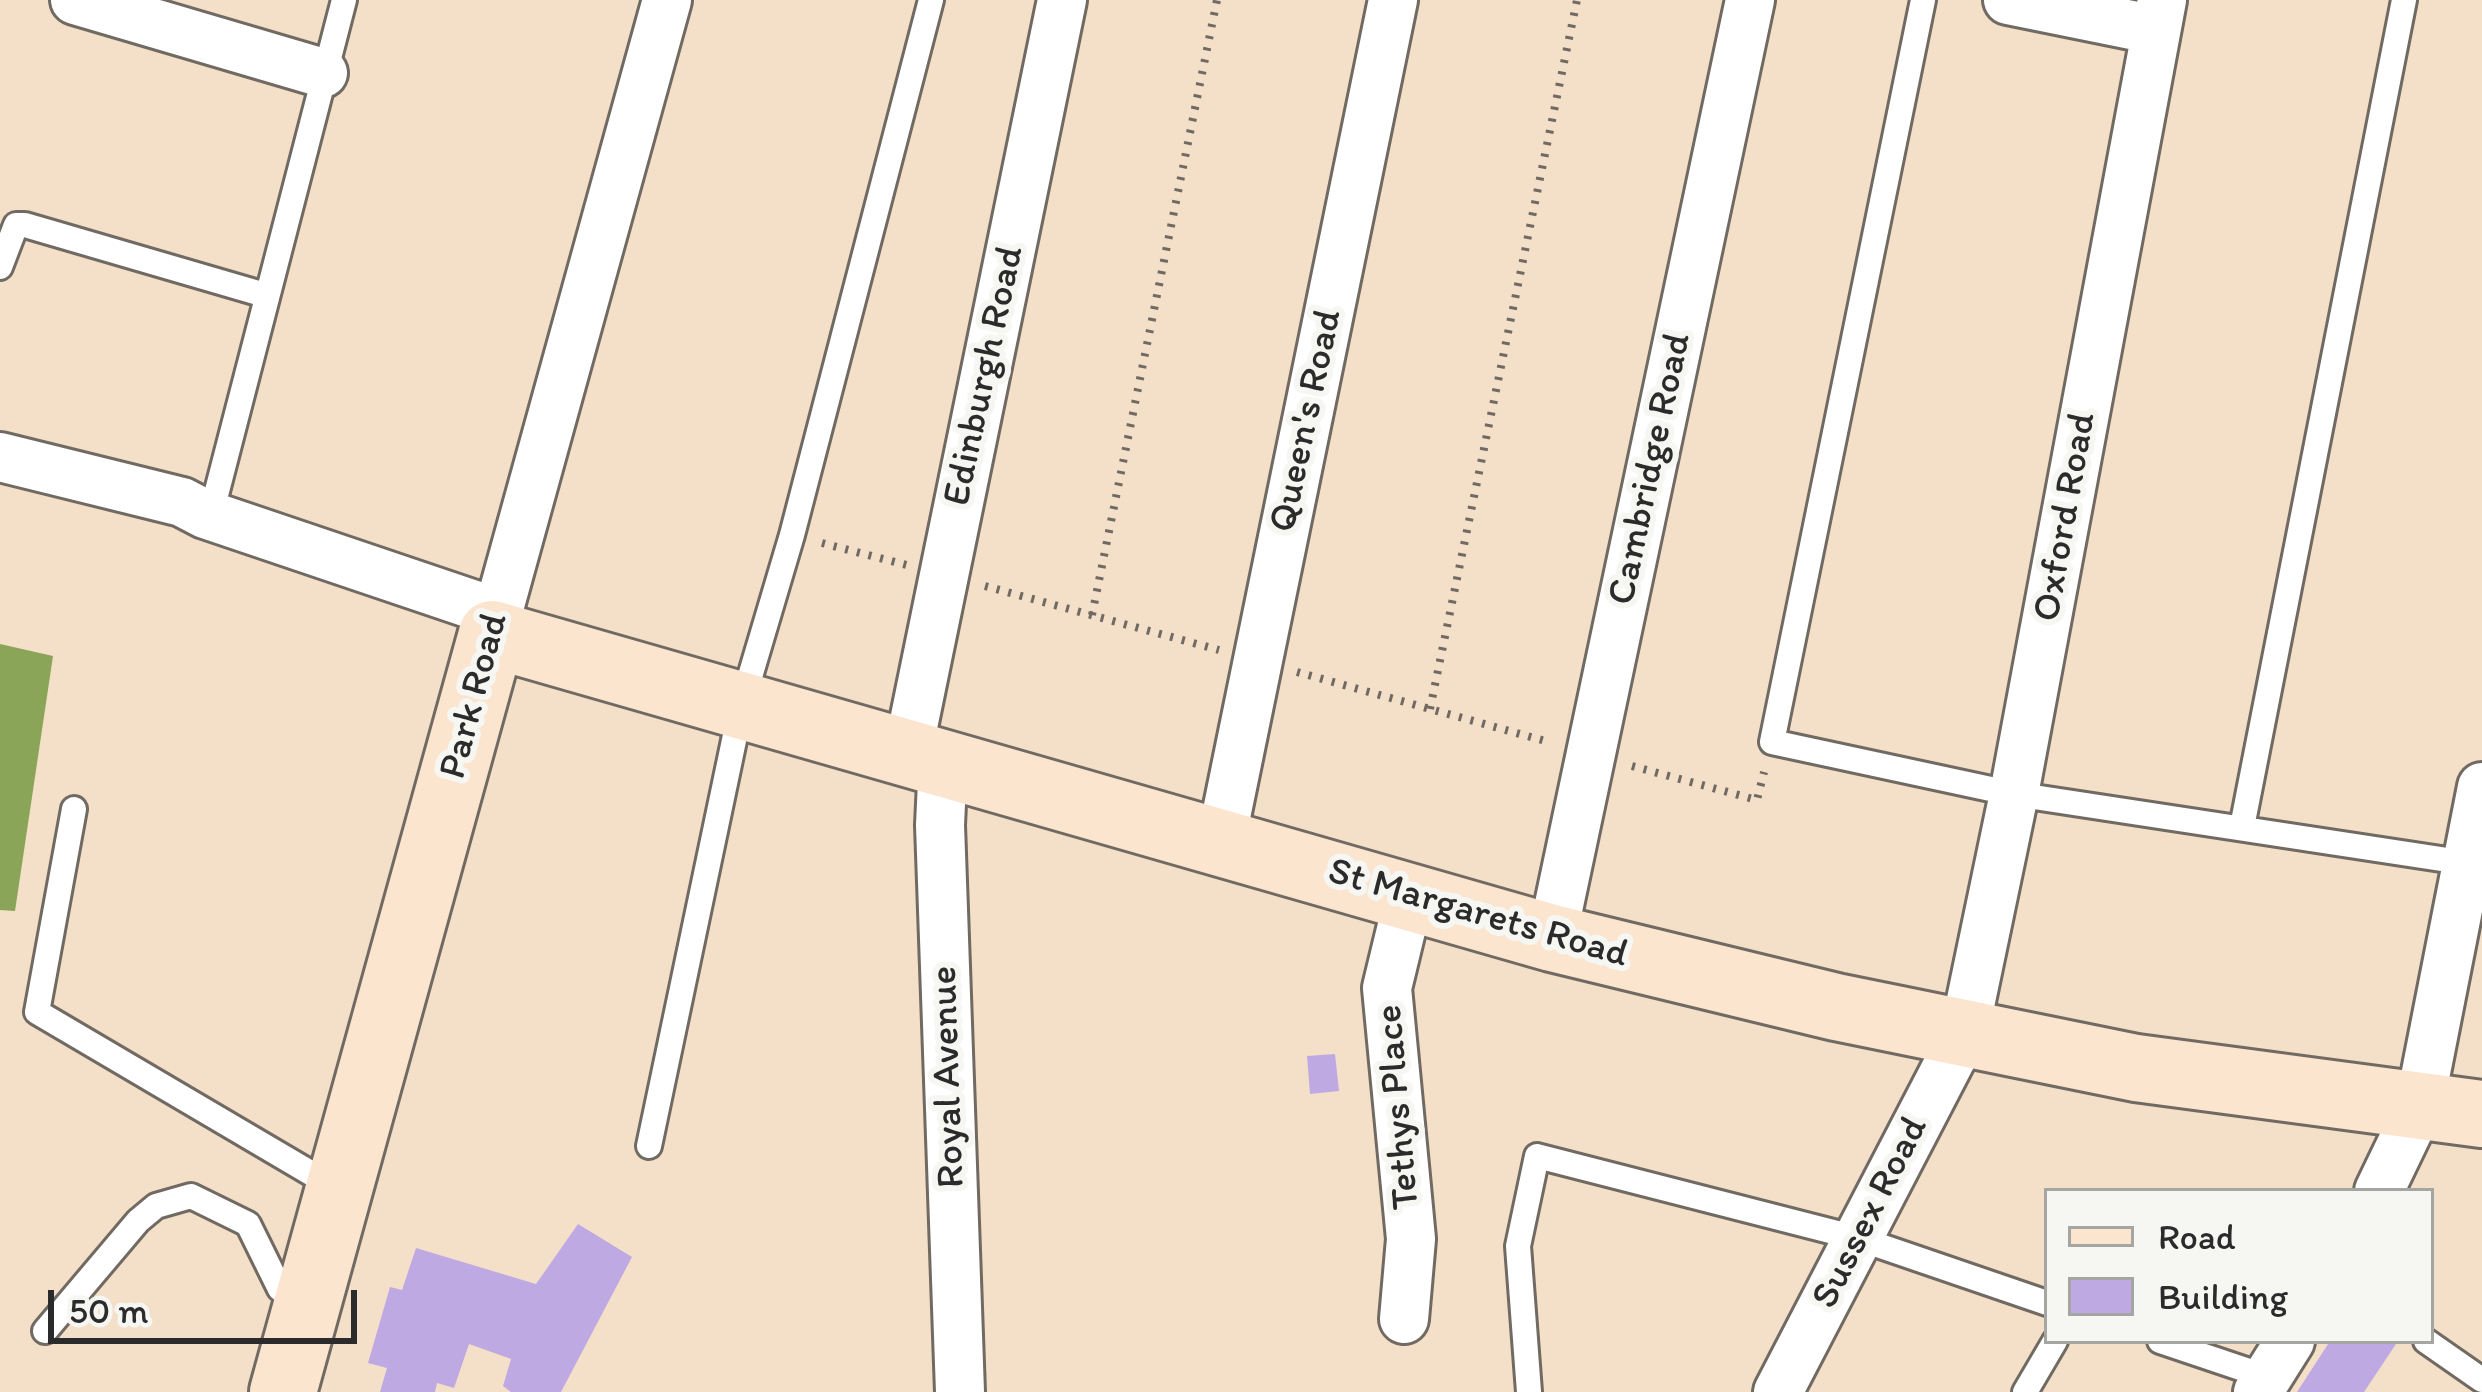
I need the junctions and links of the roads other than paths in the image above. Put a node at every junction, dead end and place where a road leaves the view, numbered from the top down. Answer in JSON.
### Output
{"nodes":[{"id":1,"x":75,"y":0,"type":"edge"},
{"id":2,"x":344,"y":0,"type":"edge"},
{"id":3,"x":668,"y":0,"type":"edge"},
{"id":4,"x":931,"y":0,"type":"edge"},
{"id":5,"x":1062,"y":0,"type":"edge"},
{"id":6,"x":1393,"y":0,"type":"edge"},
{"id":7,"x":1750,"y":0,"type":"edge"},
{"id":8,"x":1923,"y":0,"type":"edge"},
{"id":9,"x":2008,"y":0,"type":"edge"},
{"id":10,"x":2404,"y":0,"type":"edge"},
{"id":11,"x":2159,"y":15,"type":"edge"},
{"id":12,"x":322,"y":74,"type":"junction"},
{"id":13,"x":0,"y":267,"type":"edge"},
{"id":14,"x":265,"y":295,"type":"junction"},
{"id":15,"x":0,"y":457,"type":"edge"},
{"id":16,"x":205,"y":514,"type":"junction"},
{"id":17,"x":495,"y":624,"type":"junction"},
{"id":18,"x":741,"y":707,"type":"junction"},
{"id":19,"x":926,"y":756,"type":"junction"},
{"id":20,"x":2482,"y":787,"type":"edge"},
{"id":21,"x":2014,"y":794,"type":"junction"},
{"id":22,"x":74,"y":809,"type":"dead end"},
{"id":23,"x":2242,"y":827,"type":"junction"},
{"id":24,"x":1221,"y":841,"type":"junction"},
{"id":25,"x":2475,"y":864,"type":"edge"},
{"id":26,"x":1409,"y":897,"type":"junction"},
{"id":27,"x":1552,"y":938,"type":"junction"},
{"id":28,"x":1964,"y":1034,"type":"junction"},
{"id":29,"x":2450,"y":1111,"type":"edge"},
{"id":30,"x":649,"y":1146,"type":"dead end"},
{"id":31,"x":2382,"y":1188,"type":"edge"},
{"id":32,"x":338,"y":1190,"type":"junction"},
{"id":33,"x":1858,"y":1238,"type":"junction"},
{"id":34,"x":2044,"y":1302,"type":"edge"},
{"id":35,"x":307,"y":1304,"type":"junction"},
{"id":36,"x":1404,"y":1319,"type":"dead end"},
{"id":37,"x":45,"y":1331,"type":"dead end"},
{"id":38,"x":2053,"y":1344,"type":"edge"},
{"id":39,"x":2172,"y":1344,"type":"edge"},
{"id":40,"x":2430,"y":1344,"type":"edge"},
{"id":41,"x":2272,"y":1370,"type":"edge"},
{"id":42,"x":2482,"y":1380,"type":"edge"},
{"id":43,"x":283,"y":1392,"type":"edge"},
{"id":44,"x":960,"y":1392,"type":"edge"},
{"id":45,"x":1529,"y":1392,"type":"edge"},
{"id":46,"x":1778,"y":1392,"type":"edge"},
{"id":47,"x":2025,"y":1392,"type":"edge"}],
"edges":[{"from":1,"to":12,"type":"street"},
{"from":2,"to":12,"type":"lane"},
{"from":3,"to":17,"type":"street","name":"Park Road"},
{"from":4,"to":18,"type":"lane"},
{"from":5,"to":19,"type":"street","name":"Edinburgh Road"},
{"from":6,"to":24,"type":"street","name":"Queen's Road"},
{"from":7,"to":27,"type":"street","name":"Cambridge Road"},
{"from":8,"to":21,"type":"lane"},
{"from":9,"to":11,"type":"street"},
{"from":10,"to":23,"type":"lane"},
{"from":11,"to":21,"type":"street","name":"Oxford Road"},
{"from":12,"to":14,"type":"lane"},
{"from":13,"to":14,"type":"lane"},
{"from":14,"to":16,"type":"lane"},
{"from":15,"to":16,"type":"street"},
{"from":16,"to":17,"type":"street"},
{"from":17,"to":18,"type":"street","name":"St Margarets Road"},
{"from":17,"to":32,"type":"street","name":"Park Road"},
{"from":18,"to":19,"type":"street","name":"St Margarets Road"},
{"from":18,"to":30,"type":"lane"},
{"from":19,"to":24,"type":"street","name":"St Margarets Road"},
{"from":19,"to":44,"type":"street","name":"Royal Avenue"},
{"from":20,"to":25,"type":"street"},
{"from":21,"to":23,"type":"lane"},
{"from":21,"to":28,"type":"street","name":"Oxford Road"},
{"from":22,"to":32,"type":"lane"},
{"from":23,"to":25,"type":"lane"},
{"from":24,"to":26,"type":"street","name":"St Margarets Road"},
{"from":25,"to":29,"type":"street"},
{"from":26,"to":27,"type":"street","name":"St Margarets Road"},
{"from":26,"to":36,"type":"street","name":"Tethys Place"},
{"from":27,"to":28,"type":"street","name":"St Margarets Road"},
{"from":28,"to":29,"type":"street","name":"St Margarets Road"},
{"from":28,"to":33,"type":"street","name":"Sussex Road"},
{"from":29,"to":31,"type":"street"},
{"from":32,"to":35,"type":"street","name":"Park Road"},
{"from":33,"to":34,"type":"lane"},
{"from":33,"to":45,"type":"lane"},
{"from":33,"to":46,"type":"street","name":"Sussex Road"},
{"from":35,"to":37,"type":"lane"},
{"from":35,"to":43,"type":"street","name":"Park Road"},
{"from":38,"to":47,"type":"lane"},
{"from":39,"to":41,"type":"lane"},
{"from":40,"to":42,"type":"lane"}]}
